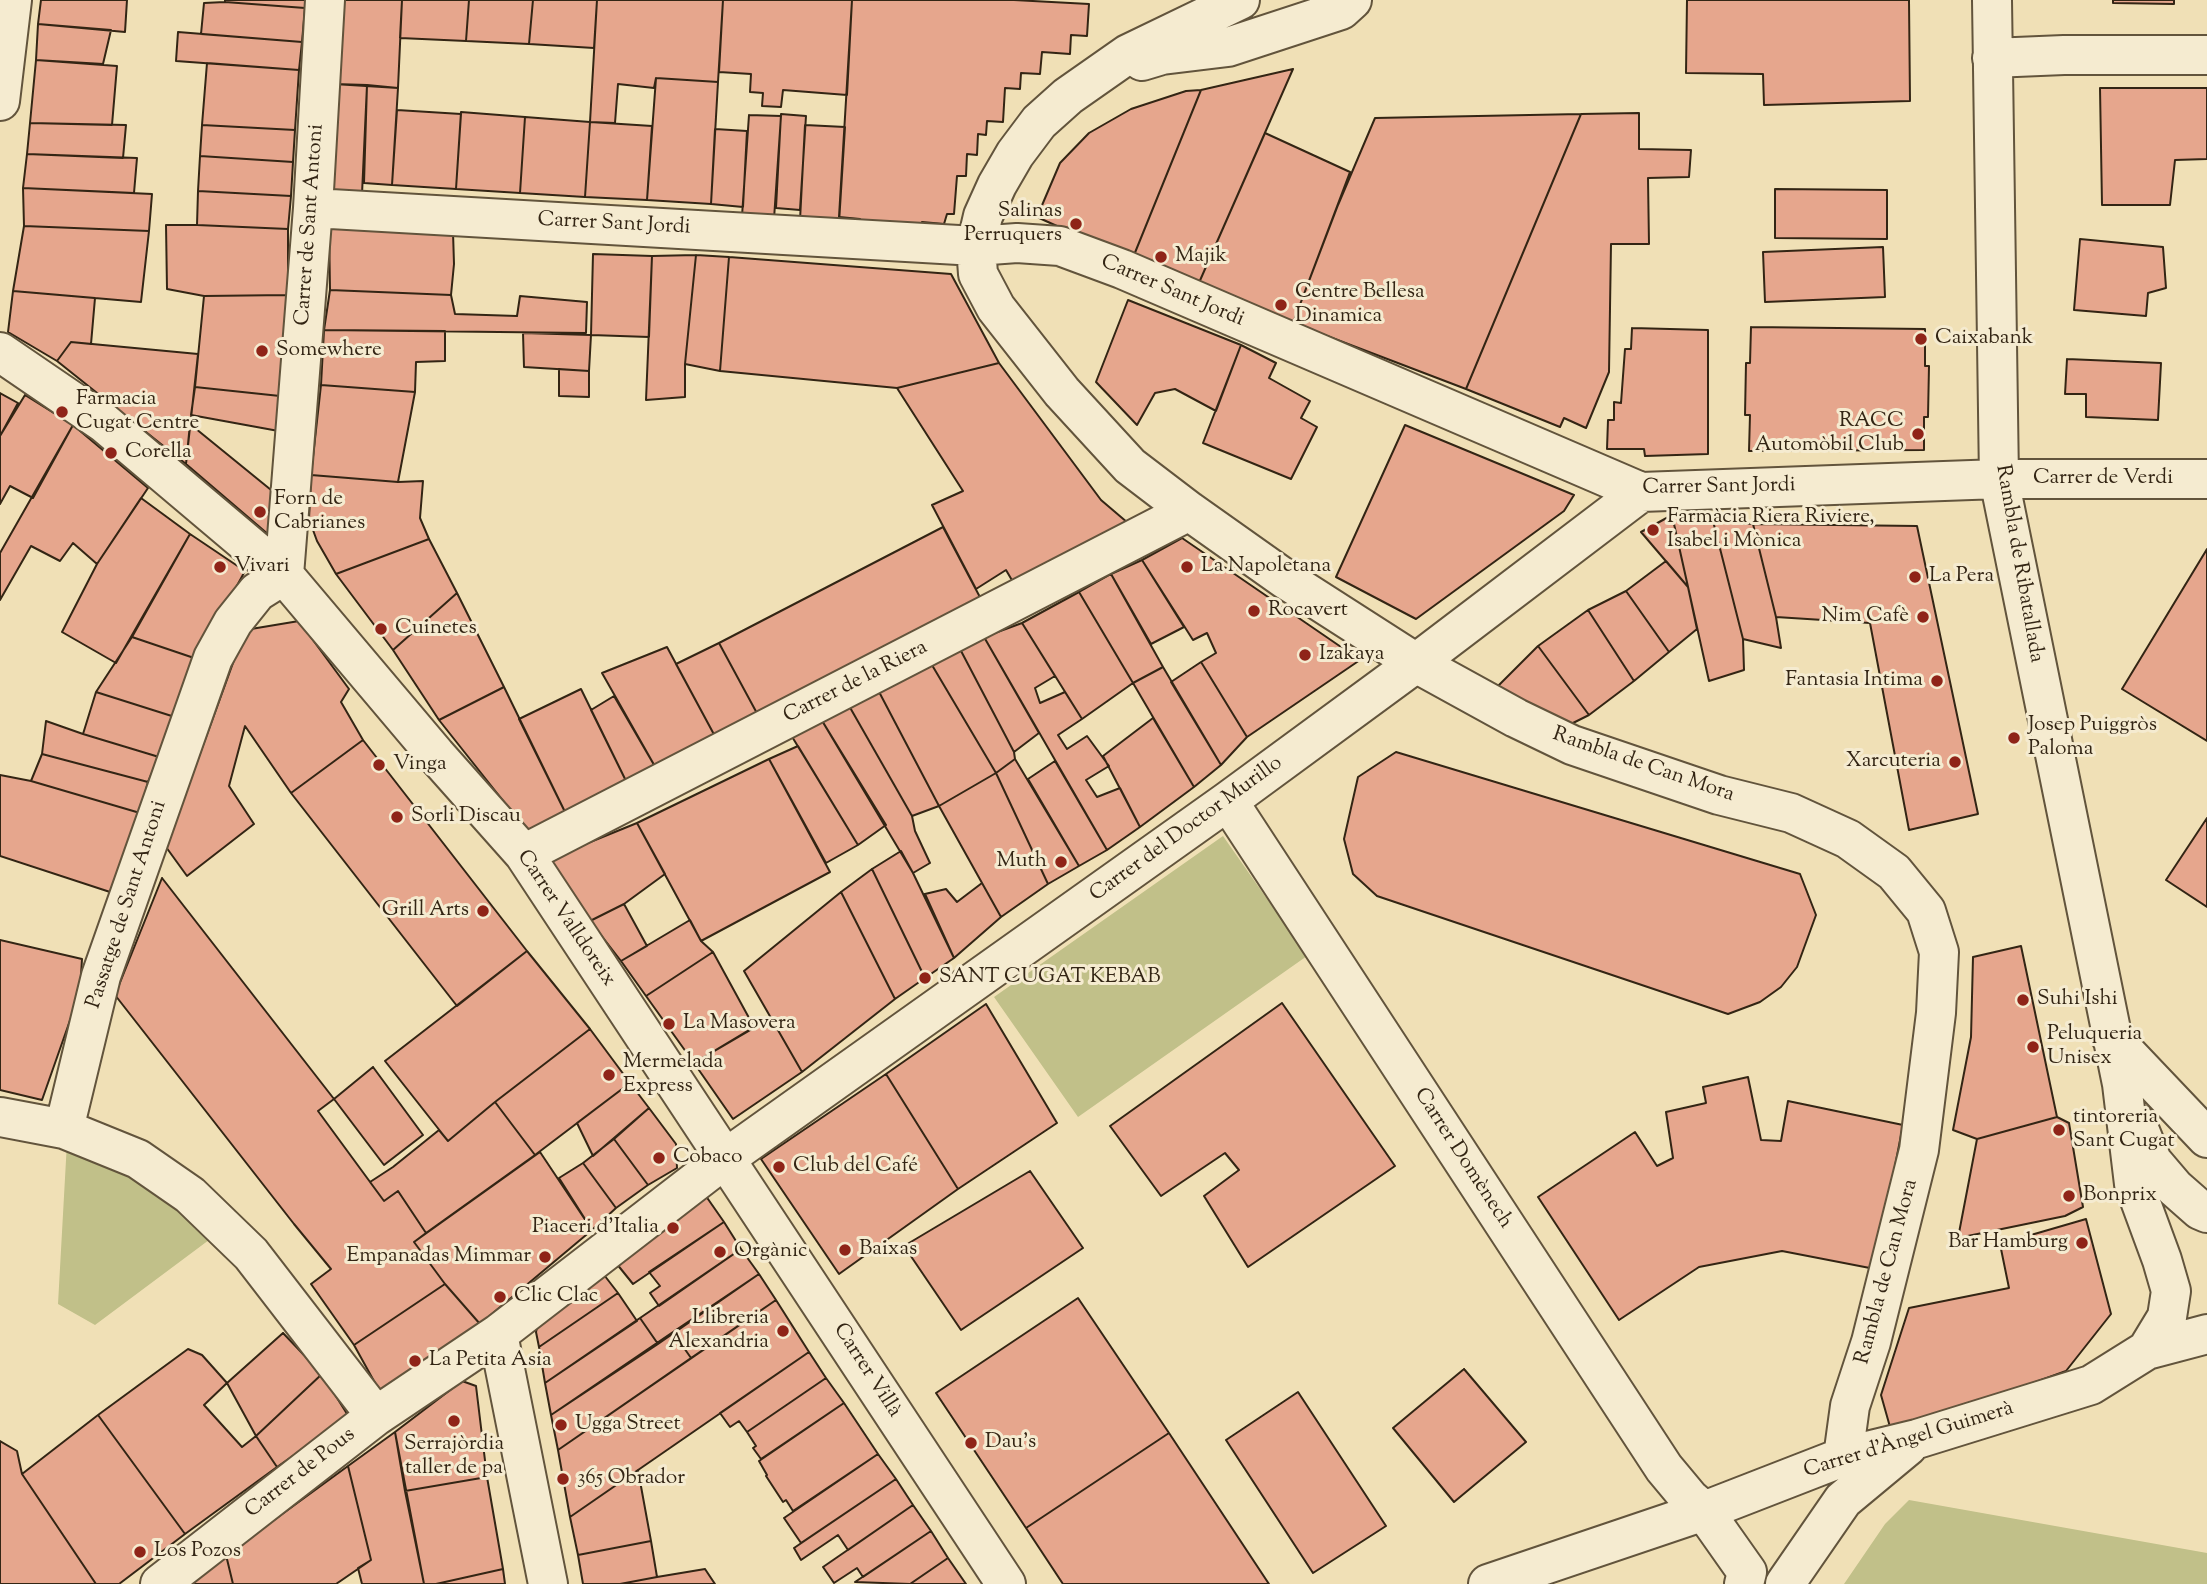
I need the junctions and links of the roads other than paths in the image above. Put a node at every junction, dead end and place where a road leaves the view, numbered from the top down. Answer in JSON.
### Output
{"nodes":[{"id":1,"x":12,"y":0,"type":"edge"},
{"id":2,"x":325,"y":0,"type":"edge"},
{"id":3,"x":1352,"y":0,"type":"edge"},
{"id":4,"x":1992,"y":0,"type":"edge"},
{"id":5,"x":1229,"y":1,"type":"edge"},
{"id":6,"x":2207,"y":55,"type":"edge"},
{"id":7,"x":1992,"y":58,"type":"junction"},
{"id":8,"x":1068,"y":96,"type":"junction"},
{"id":9,"x":0,"y":101,"type":"edge"},
{"id":10,"x":313,"y":208,"type":"junction"},
{"id":11,"x":976,"y":246,"type":"junction"},
{"id":12,"x":0,"y":352,"type":"edge"},
{"id":13,"x":2207,"y":479,"type":"edge"},
{"id":14,"x":1999,"y":480,"type":"junction"},
{"id":15,"x":1641,"y":492,"type":"junction"},
{"id":16,"x":1189,"y":511,"type":"junction"},
{"id":17,"x":284,"y":575,"type":"junction"},
{"id":18,"x":1416,"y":663,"type":"junction"},
{"id":19,"x":1228,"y":801,"type":"junction"},
{"id":20,"x":524,"y":855,"type":"junction"},
{"id":21,"x":2111,"y":1037,"type":"junction"},
{"id":22,"x":2122,"y":1084,"type":"junction"},
{"id":23,"x":0,"y":1117,"type":"edge"},
{"id":24,"x":64,"y":1129,"type":"junction"},
{"id":25,"x":2207,"y":1138,"type":"edge"},
{"id":26,"x":726,"y":1158,"type":"junction"},
{"id":27,"x":2207,"y":1213,"type":"edge"},
{"id":28,"x":498,"y":1334,"type":"junction"},
{"id":29,"x":2207,"y":1334,"type":"edge"},
{"id":30,"x":2147,"y":1350,"type":"junction"},
{"id":31,"x":376,"y":1416,"type":"junction"},
{"id":32,"x":1917,"y":1439,"type":"junction"},
{"id":33,"x":1843,"y":1457,"type":"junction"},
{"id":34,"x":1704,"y":1511,"type":"junction"},
{"id":35,"x":160,"y":1584,"type":"edge"},
{"id":36,"x":548,"y":1584,"type":"edge"},
{"id":37,"x":1006,"y":1584,"type":"edge"},
{"id":38,"x":1488,"y":1584,"type":"edge"},
{"id":39,"x":1744,"y":1584,"type":"edge"},
{"id":40,"x":1786,"y":1584,"type":"edge"}],
"edges":[{"from":1,"to":9,"type":"street"},
{"from":2,"to":10,"type":"street","name":"Carrer de Sant Antoni"},
{"from":3,"to":8,"type":"street","name":"Rambla de Can Mora"},
{"from":4,"to":7,"type":"street","name":"Rambla de Ribatallada"},
{"from":5,"to":8,"type":"street","name":"Rambla de Can Mora"},
{"from":6,"to":7,"type":"street"},
{"from":7,"to":14,"type":"street","name":"Rambla de Ribatallada"},
{"from":8,"to":11,"type":"street","name":"Rambla de Can Mora"},
{"from":10,"to":11,"type":"street","name":"Carrer Sant Jordi"},
{"from":10,"to":17,"type":"street","name":"Carrer de Sant Antoni"},
{"from":11,"to":15,"type":"street","name":"Carrer Sant Jordi"},
{"from":11,"to":16,"type":"street","name":"Rambla de Can Mora"},
{"from":12,"to":17,"type":"street","name":"Carrer Valldoreix"},
{"from":13,"to":14,"type":"street","name":"Carrer de Verdi"},
{"from":14,"to":15,"type":"street","name":"Carrer Sant Jordi"},
{"from":14,"to":21,"type":"street","name":"Rambla de Ribatallada"},
{"from":15,"to":18,"type":"street","name":"Carrer del Doctor Murillo"},
{"from":16,"to":18,"type":"street","name":"Rambla de Can Mora"},
{"from":16,"to":20,"type":"street","name":"Carrer de la Riera"},
{"from":17,"to":20,"type":"street","name":"Carrer Valldoreix"},
{"from":17,"to":24,"type":"street","name":"Passatge de Sant Antoni"},
{"from":18,"to":19,"type":"street","name":"Carrer del Doctor Murillo"},
{"from":18,"to":33,"type":"street","name":"Rambla de Can Mora"},
{"from":19,"to":26,"type":"street","name":"Carrer del Doctor Murillo"},
{"from":19,"to":34,"type":"street","name":"Carrer Domènech"},
{"from":20,"to":26,"type":"street","name":"Carrer Valldoreix"},
{"from":21,"to":22,"type":"street","name":"Rambla de Ribatallada"},
{"from":21,"to":25,"type":"street"},
{"from":22,"to":27,"type":"street","name":"Rambla de Ribatallada"},
{"from":22,"to":30,"type":"street","name":"Rambla de Ribatallada"},
{"from":23,"to":24,"type":"street"},
{"from":24,"to":31,"type":"street"},
{"from":26,"to":28,"type":"street"},
{"from":26,"to":37,"type":"street","name":"Carrer Villà"},
{"from":28,"to":31,"type":"street"},
{"from":28,"to":36,"type":"street"},
{"from":29,"to":30,"type":"street","name":"Carrer d'Àngel Guimerà"},
{"from":30,"to":32,"type":"street","name":"Carrer d'Àngel Guimerà"},
{"from":31,"to":35,"type":"street","name":"Carrer de Pous"},
{"from":32,"to":33,"type":"street","name":"Carrer d'Àngel Guimerà"},
{"from":32,"to":40,"type":"street"},
{"from":33,"to":34,"type":"street","name":"Carrer d'Àngel Guimerà"},
{"from":34,"to":38,"type":"street","name":"Carrer d'Àngel Guimerà"},
{"from":34,"to":39,"type":"street","name":"Carrer Domènech"}]}
